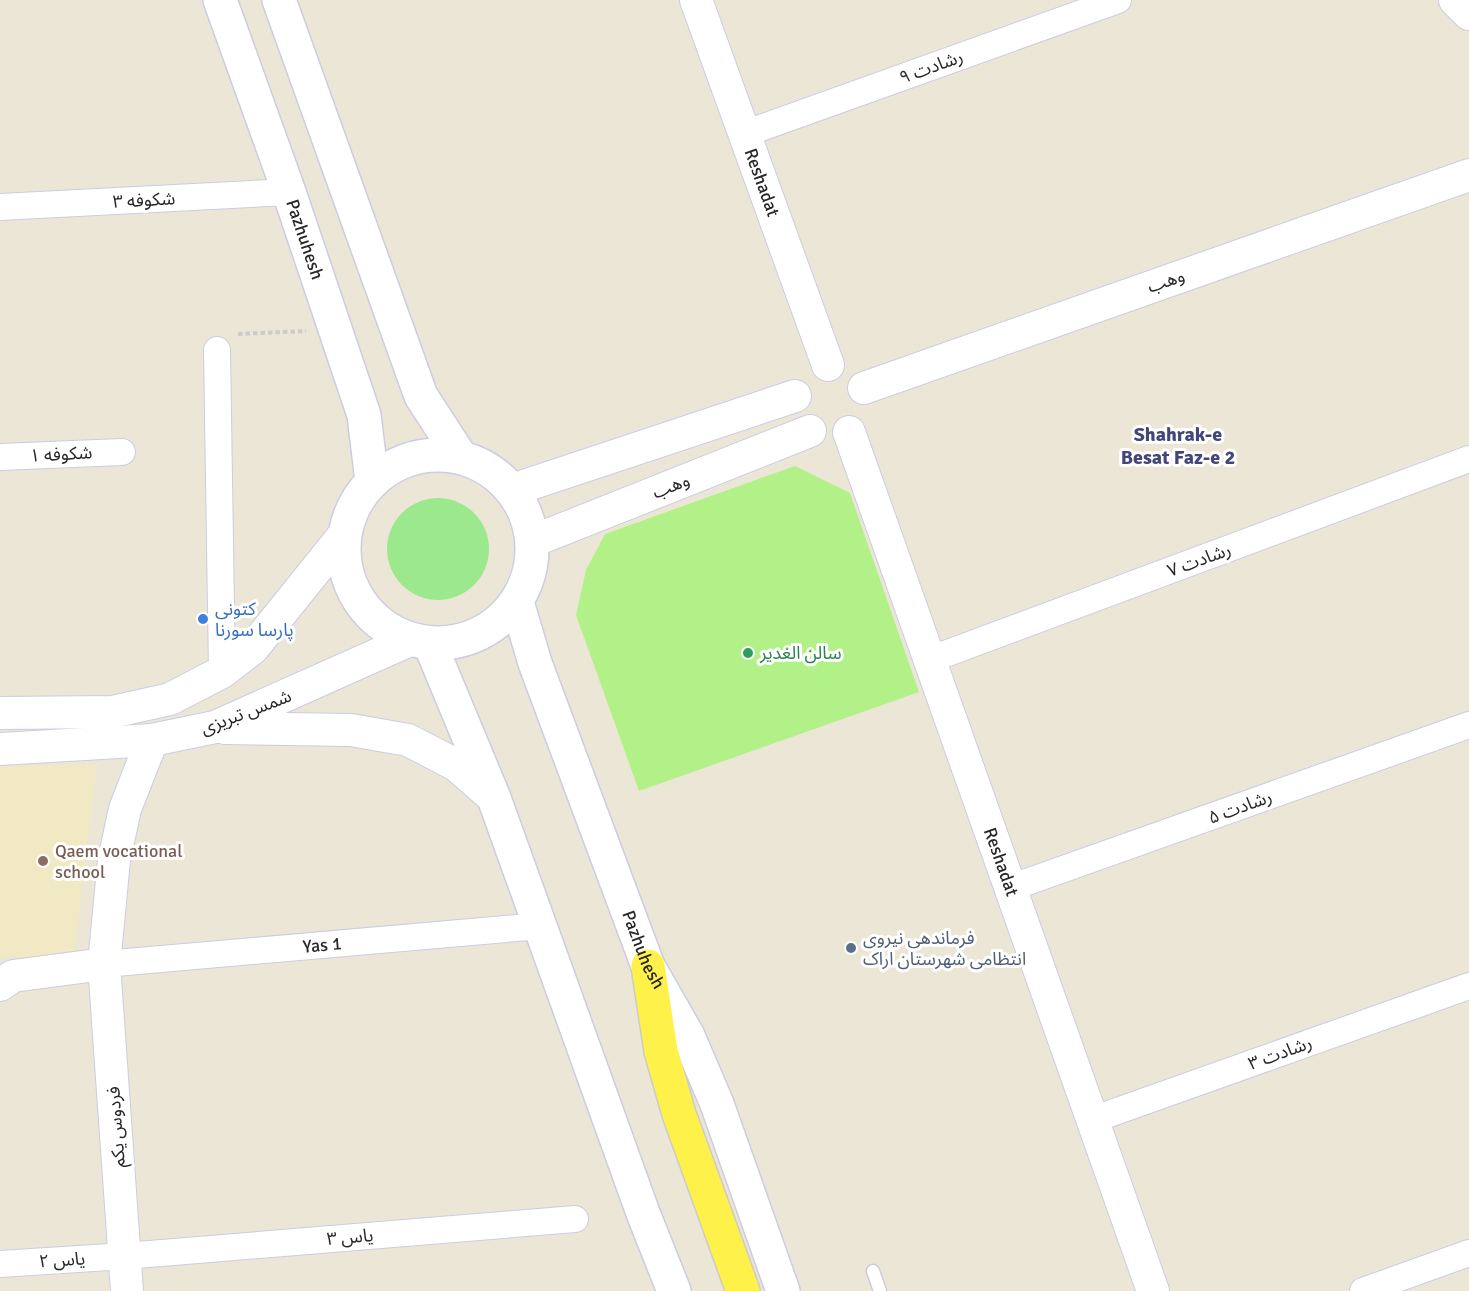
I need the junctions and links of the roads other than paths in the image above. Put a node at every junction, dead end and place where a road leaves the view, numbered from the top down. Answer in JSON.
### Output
{"nodes":[{"id":1,"x":220,"y":0,"type":"edge"},
{"id":2,"x":279,"y":0,"type":"edge"},
{"id":3,"x":696,"y":0,"type":"edge"},
{"id":4,"x":1118,"y":0,"type":"edge"},
{"id":5,"x":1455,"y":0,"type":"edge"},
{"id":6,"x":1469,"y":14,"type":"edge"},
{"id":7,"x":744,"y":134,"type":"junction"},
{"id":8,"x":1469,"y":175,"type":"edge"},
{"id":9,"x":289,"y":192,"type":"junction"},
{"id":10,"x":0,"y":207,"type":"edge"},
{"id":11,"x":217,"y":350,"type":"road end"},
{"id":12,"x":828,"y":365,"type":"junction"},
{"id":13,"x":864,"y":388,"type":"junction"},
{"id":14,"x":795,"y":396,"type":"junction"},
{"id":15,"x":810,"y":431,"type":"junction"},
{"id":16,"x":849,"y":432,"type":"junction"},
{"id":17,"x":122,"y":452,"type":"dead end"},
{"id":18,"x":460,"y":456,"type":"junction"},
{"id":19,"x":0,"y":457,"type":"edge"},
{"id":20,"x":1469,"y":459,"type":"edge"},
{"id":21,"x":372,"y":481,"type":"junction"},
{"id":22,"x":512,"y":490,"type":"junction"},
{"id":23,"x":343,"y":536,"type":"junction"},
{"id":24,"x":533,"y":541,"type":"junction"},
{"id":25,"x":517,"y":602,"type":"junction"},
{"id":26,"x":420,"y":642,"type":"junction"},
{"id":27,"x":930,"y":660,"type":"junction"},
{"id":28,"x":222,"y":672,"type":"junction"},
{"id":29,"x":0,"y":713,"type":"edge"},
{"id":30,"x":1469,"y":725,"type":"edge"},
{"id":31,"x":215,"y":728,"type":"junction"},
{"id":32,"x":152,"y":741,"type":"junction"},
{"id":33,"x":0,"y":749,"type":"edge"},
{"id":34,"x":494,"y":798,"type":"junction"},
{"id":35,"x":1010,"y":888,"type":"junction"},
{"id":36,"x":540,"y":926,"type":"junction"},
{"id":37,"x":104,"y":964,"type":"junction"},
{"id":38,"x":648,"y":966,"type":"junction"},
{"id":39,"x":0,"y":985,"type":"edge"},
{"id":40,"x":1469,"y":986,"type":"edge"},
{"id":41,"x":1092,"y":1120,"type":"junction"},
{"id":42,"x":575,"y":1219,"type":"dead end"},
{"id":43,"x":1469,"y":1253,"type":"edge"},
{"id":44,"x":125,"y":1256,"type":"junction"},
{"id":45,"x":0,"y":1264,"type":"edge"},
{"id":46,"x":873,"y":1271,"type":"dead end"},
{"id":47,"x":127,"y":1291,"type":"edge"},
{"id":48,"x":674,"y":1291,"type":"edge"},
{"id":49,"x":742,"y":1291,"type":"edge"},
{"id":50,"x":783,"y":1291,"type":"edge"},
{"id":51,"x":880,"y":1291,"type":"edge"},
{"id":52,"x":1153,"y":1291,"type":"edge"},
{"id":53,"x":1363,"y":1291,"type":"edge"}],
"edges":[{"from":1,"to":9,"type":"main road","name":"Pazhuhesh"},
{"from":2,"to":18,"type":"main road"},
{"from":3,"to":7,"type":"street","name":"Reshadat"},
{"from":4,"to":7,"type":"street","name":"رشادت ۹"},
{"from":5,"to":6,"type":"street"},
{"from":7,"to":12,"type":"street","name":"Reshadat"},
{"from":8,"to":13,"type":"street","name":"وهب"},
{"from":9,"to":10,"type":"street","name":"شکوفه ۳"},
{"from":9,"to":21,"type":"main road","name":"Pazhuhesh"},
{"from":11,"to":28,"type":"street"},
{"from":12,"to":13,"type":"street"},
{"from":12,"to":14,"type":"street"},
{"from":13,"to":16,"type":"street"},
{"from":14,"to":15,"type":"street"},
{"from":14,"to":22,"type":"street"},
{"from":15,"to":16,"type":"street"},
{"from":15,"to":24,"type":"street","name":"وهب"},
{"from":16,"to":27,"type":"street","name":"Reshadat"},
{"from":17,"to":19,"type":"street","name":"شکوفه ۱"},
{"from":18,"to":21,"type":"main road"},
{"from":18,"to":22,"type":"main road"},
{"from":20,"to":27,"type":"street","name":"رشادت ۷"},
{"from":21,"to":23,"type":"main road"},
{"from":22,"to":24,"type":"main road"},
{"from":23,"to":26,"type":"main road"},
{"from":23,"to":28,"type":"street"},
{"from":24,"to":25,"type":"main road"},
{"from":25,"to":26,"type":"main road"},
{"from":25,"to":38,"type":"main road","name":"Pazhuhesh"},
{"from":26,"to":31,"type":"street","name":"شمس تبریزی"},
{"from":26,"to":34,"type":"main road"},
{"from":27,"to":35,"type":"street","name":"Reshadat"},
{"from":28,"to":29,"type":"street"},
{"from":30,"to":35,"type":"street","name":"رشادت ۵"},
{"from":31,"to":32,"type":"street","name":"شمس تبریزی"},
{"from":31,"to":34,"type":"street"},
{"from":32,"to":33,"type":"street","name":"شمس تبریزی"},
{"from":32,"to":37,"type":"street","name":"فردوس یکم"},
{"from":34,"to":36,"type":"main road"},
{"from":35,"to":41,"type":"street","name":"Reshadat"},
{"from":36,"to":37,"type":"street","name":"Yas 1"},
{"from":36,"to":48,"type":"main road"},
{"from":37,"to":39,"type":"street"},
{"from":37,"to":44,"type":"street","name":"فردوس یکم"},
{"from":38,"to":49,"type":"main road"},
{"from":38,"to":50,"type":"main road","name":"Pazhuhesh"},
{"from":40,"to":41,"type":"street","name":"رشادت ۳"},
{"from":41,"to":52,"type":"street","name":"Reshadat"},
{"from":42,"to":44,"type":"street","name":"یاس ۳"},
{"from":43,"to":53,"type":"street"},
{"from":44,"to":45,"type":"street","name":"یاس ۲"},
{"from":44,"to":47,"type":"street","name":"فردوس یکم"},
{"from":46,"to":51,"type":"lane"}]}
